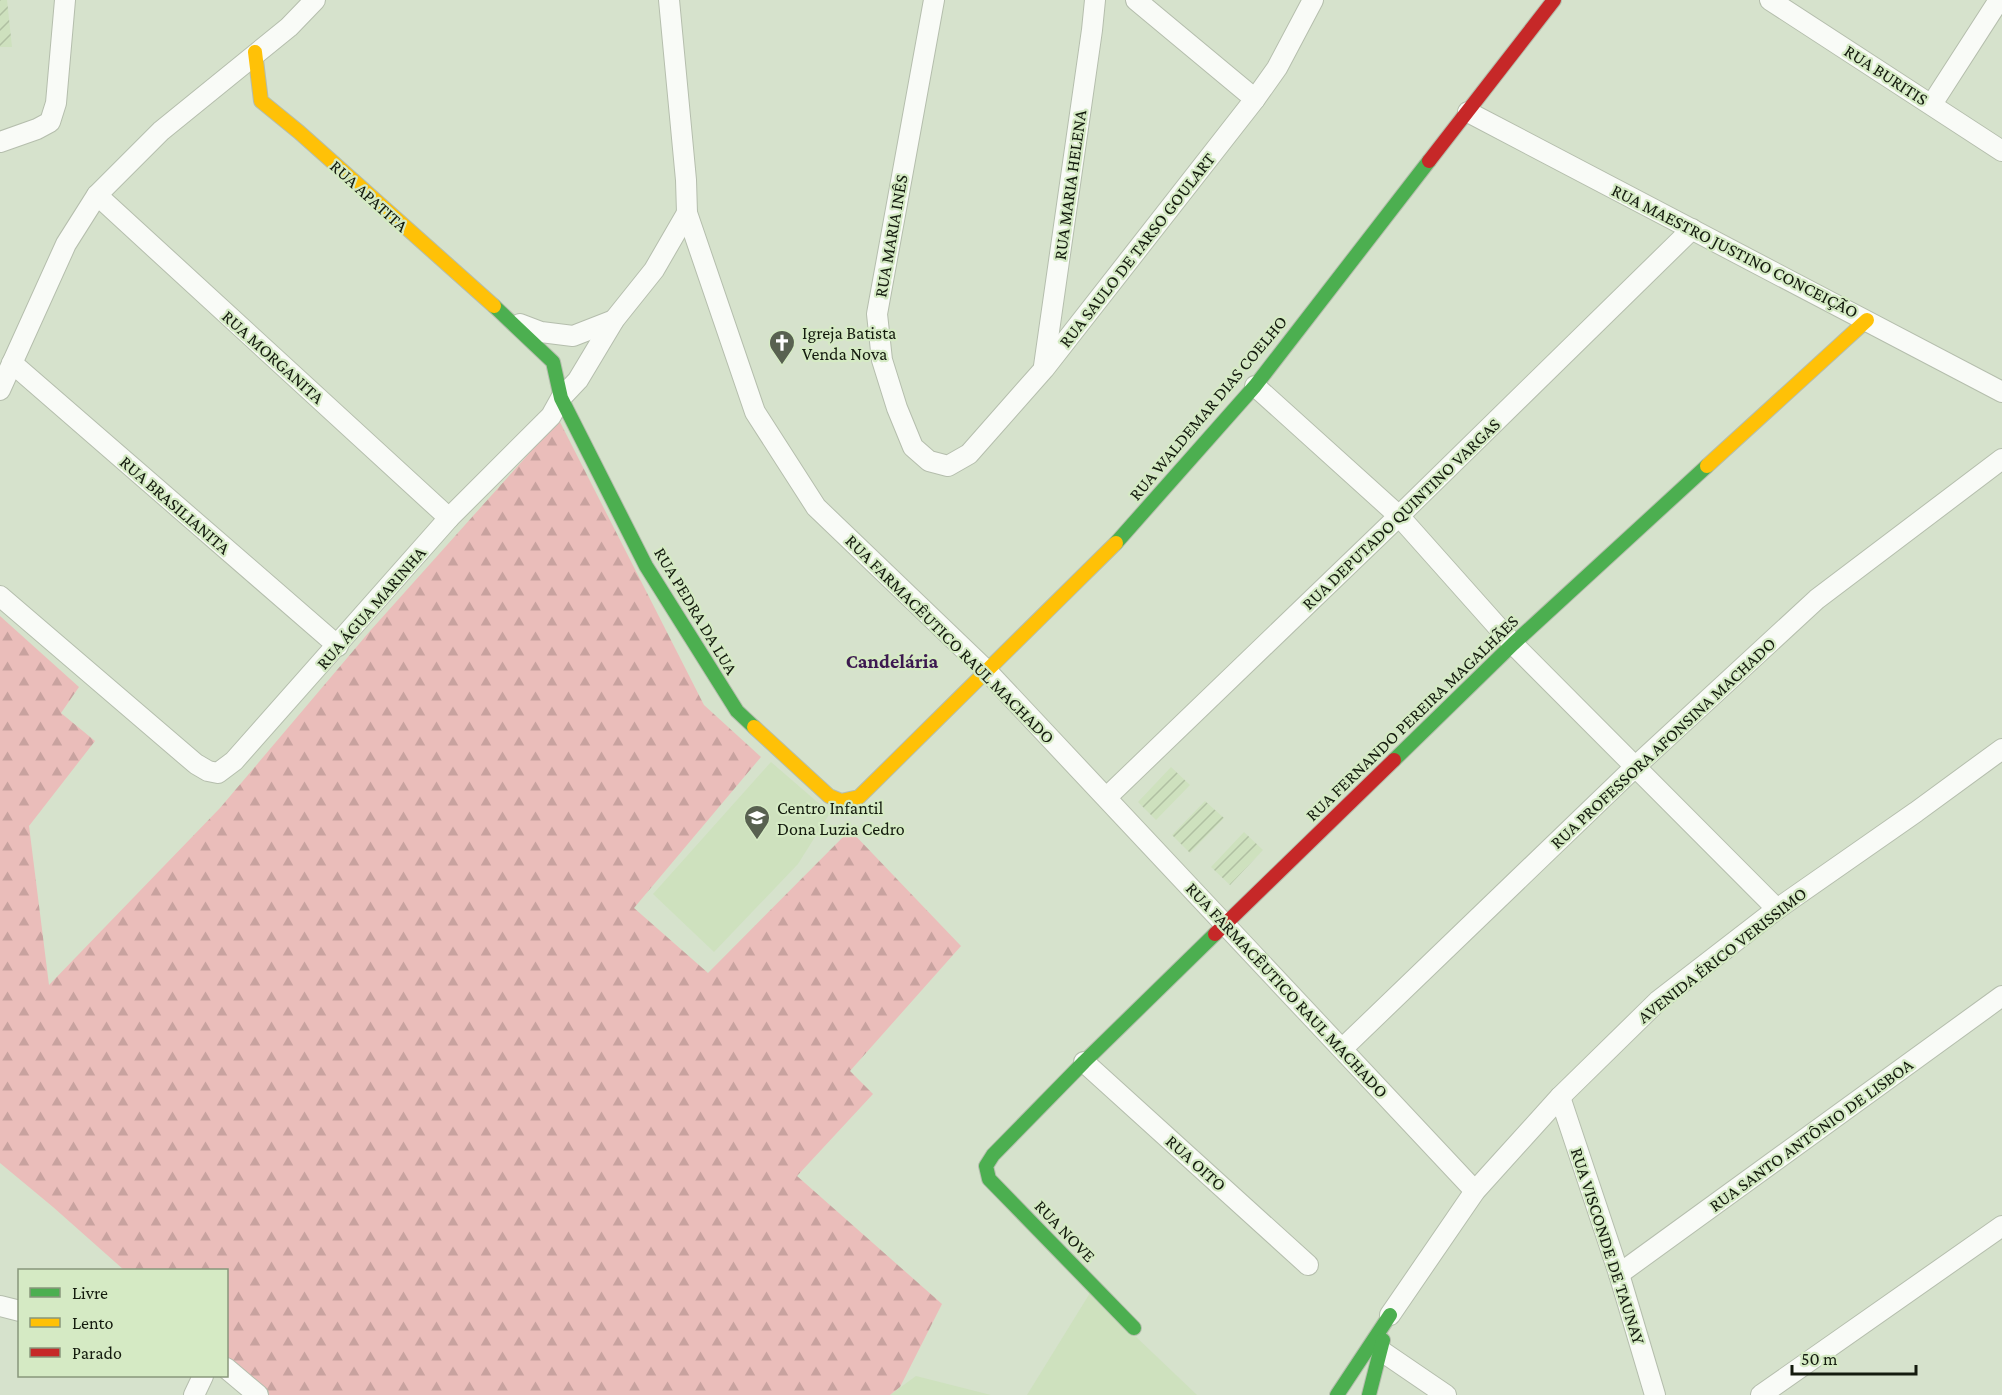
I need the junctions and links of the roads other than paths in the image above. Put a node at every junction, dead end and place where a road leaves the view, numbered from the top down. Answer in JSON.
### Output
{"nodes":[{"id":1,"x":65,"y":0,"type":"edge"},
{"id":2,"x":315,"y":0,"type":"edge"},
{"id":3,"x":669,"y":0,"type":"edge"},
{"id":4,"x":934,"y":0,"type":"edge"},
{"id":5,"x":1095,"y":0,"type":"edge"},
{"id":6,"x":1136,"y":0,"type":"edge"},
{"id":7,"x":1313,"y":0,"type":"edge"},
{"id":8,"x":1554,"y":0,"type":"edge"},
{"id":9,"x":1999,"y":0,"type":"edge"},
{"id":10,"x":1780,"y":3,"type":"edge"},
{"id":11,"x":255,"y":52,"type":"junction"},
{"id":12,"x":1255,"y":99,"type":"junction"},
{"id":13,"x":1932,"y":104,"type":"junction"},
{"id":14,"x":1468,"y":112,"type":"junction"},
{"id":15,"x":0,"y":142,"type":"edge"},
{"id":16,"x":2002,"y":151,"type":"edge"},
{"id":17,"x":97,"y":195,"type":"junction"},
{"id":18,"x":687,"y":213,"type":"junction"},
{"id":19,"x":1692,"y":229,"type":"junction"},
{"id":20,"x":614,"y":320,"type":"junction"},
{"id":21,"x":1867,"y":320,"type":"junction"},
{"id":22,"x":514,"y":323,"type":"junction"},
{"id":23,"x":12,"y":363,"type":"junction"},
{"id":24,"x":1044,"y":369,"type":"junction"},
{"id":25,"x":1255,"y":386,"type":"junction"},
{"id":26,"x":0,"y":390,"type":"edge"},
{"id":27,"x":2002,"y":392,"type":"edge"},
{"id":28,"x":561,"y":398,"type":"junction"},
{"id":29,"x":2002,"y":459,"type":"edge"},
{"id":30,"x":929,"y":461,"type":"joint"},
{"id":31,"x":1399,"y":516,"type":"junction"},
{"id":32,"x":449,"y":518,"type":"junction"},
{"id":33,"x":0,"y":596,"type":"edge"},
{"id":34,"x":1512,"y":644,"type":"junction"},
{"id":35,"x":338,"y":646,"type":"junction"},
{"id":36,"x":986,"y":670,"type":"junction"},
{"id":37,"x":2002,"y":749,"type":"edge"},
{"id":38,"x":1636,"y":766,"type":"junction"},
{"id":39,"x":1107,"y":797,"type":"junction"},
{"id":40,"x":848,"y":802,"type":"joint"},
{"id":41,"x":1777,"y":909,"type":"junction"},
{"id":42,"x":1225,"y":925,"type":"junction"},
{"id":43,"x":2002,"y":996,"type":"edge"},
{"id":44,"x":1343,"y":1048,"type":"junction"},
{"id":45,"x":1084,"y":1062,"type":"junction"},
{"id":46,"x":1560,"y":1098,"type":"junction"},
{"id":47,"x":993,"y":1155,"type":"joint"},
{"id":48,"x":1475,"y":1191,"type":"junction"},
{"id":49,"x":2002,"y":1226,"type":"edge"},
{"id":50,"x":1308,"y":1265,"type":"dead end"},
{"id":51,"x":1619,"y":1274,"type":"junction"},
{"id":52,"x":0,"y":1306,"type":"edge"},
{"id":53,"x":18,"y":1310,"type":"edge"},
{"id":54,"x":1390,"y":1315,"type":"junction"},
{"id":55,"x":1134,"y":1328,"type":"dead end"},
{"id":56,"x":1380,"y":1350,"type":"junction"},
{"id":57,"x":228,"y":1370,"type":"edge"},
{"id":58,"x":202,"y":1377,"type":"edge"},
{"id":59,"x":194,"y":1395,"type":"edge"},
{"id":60,"x":258,"y":1395,"type":"edge"},
{"id":61,"x":1336,"y":1395,"type":"edge"},
{"id":62,"x":1369,"y":1395,"type":"edge"},
{"id":63,"x":1446,"y":1395,"type":"edge"},
{"id":64,"x":1655,"y":1395,"type":"edge"},
{"id":65,"x":1761,"y":1395,"type":"edge"}],
"edges":[{"from":1,"to":15,"type":"street"},
{"from":2,"to":11,"type":"street"},
{"from":3,"to":18,"type":"street","name":"RUA FARMACÊUTICO RAUL MACHADO"},
{"from":4,"to":30,"type":"street","name":"RUA MARIA INÊS"},
{"from":5,"to":24,"type":"street","name":"RUA MARIA HELENA"},
{"from":6,"to":12,"type":"street"},
{"from":7,"to":12,"type":"street","name":"RUA SAULO DE TARSO GOULART"},
{"from":8,"to":14,"type":"street","name":"RUA WALDEMAR DIAS COELHO"},
{"from":9,"to":13,"type":"street"},
{"from":10,"to":13,"type":"street","name":"RUA BURITIS"},
{"from":11,"to":17,"type":"street"},
{"from":11,"to":22,"type":"street","name":"RUA APATITA"},
{"from":12,"to":24,"type":"street","name":"RUA SAULO DE TARSO GOULART"},
{"from":13,"to":16,"type":"street","name":"RUA BURITIS"},
{"from":14,"to":19,"type":"street","name":"RUA MAESTRO JUSTINO CONCEIÇÃO"},
{"from":14,"to":25,"type":"street","name":"RUA WALDEMAR DIAS COELHO"},
{"from":17,"to":23,"type":"street"},
{"from":17,"to":32,"type":"street","name":"RUA MORGANITA"},
{"from":18,"to":20,"type":"street","name":"RUA ÁGUA MARINHA"},
{"from":18,"to":36,"type":"street","name":"RUA FARMACÊUTICO RAUL MACHADO"},
{"from":19,"to":21,"type":"street","name":"RUA MAESTRO JUSTINO CONCEIÇÃO"},
{"from":19,"to":31,"type":"street","name":"RUA DEPUTADO QUINTINO VARGAS"},
{"from":20,"to":22,"type":"street","name":"RUA APATITA"},
{"from":20,"to":28,"type":"street","name":"RUA ÁGUA MARINHA"},
{"from":21,"to":27,"type":"street","name":"RUA MAESTRO JUSTINO CONCEIÇÃO"},
{"from":21,"to":34,"type":"street","name":"RUA FERNANDO PEREIRA MAGALHÃES"},
{"from":22,"to":28,"type":"street","name":"RUA APATITA"},
{"from":23,"to":26,"type":"street"},
{"from":23,"to":35,"type":"street","name":"RUA BRASILIANITA"},
{"from":24,"to":30,"type":"street","name":"RUA SAULO DE TARSO GOULART"},
{"from":25,"to":31,"type":"street"},
{"from":25,"to":36,"type":"street","name":"RUA WALDEMAR DIAS COELHO"},
{"from":28,"to":32,"type":"street","name":"RUA ÁGUA MARINHA"},
{"from":28,"to":40,"type":"street","name":"RUA PEDRA DA LUA"},
{"from":29,"to":38,"type":"street","name":"RUA PROFESSORA AFONSINA MACHADO"},
{"from":31,"to":34,"type":"street"},
{"from":31,"to":39,"type":"street","name":"RUA DEPUTADO QUINTINO VARGAS"},
{"from":32,"to":35,"type":"street","name":"RUA ÁGUA MARINHA"},
{"from":33,"to":35,"type":"street","name":"RUA ÁGUA MARINHA"},
{"from":34,"to":38,"type":"street"},
{"from":34,"to":42,"type":"street","name":"RUA FERNANDO PEREIRA MAGALHÃES"},
{"from":36,"to":39,"type":"street","name":"RUA FARMACÊUTICO RAUL MACHADO"},
{"from":36,"to":40,"type":"street","name":"RUA WALDEMAR DIAS COELHO"},
{"from":37,"to":41,"type":"street","name":"AVENIDA ÉRICO VERISSIMO"},
{"from":38,"to":41,"type":"street"},
{"from":38,"to":44,"type":"street","name":"RUA PROFESSORA AFONSINA MACHADO"},
{"from":39,"to":42,"type":"street","name":"RUA FARMACÊUTICO RAUL MACHADO"},
{"from":41,"to":46,"type":"street","name":"AVENIDA ÉRICO VERISSIMO"},
{"from":42,"to":44,"type":"street","name":"RUA FARMACÊUTICO RAUL MACHADO"},
{"from":42,"to":45,"type":"street","name":"RUA FERNANDO PEREIRA MAGALHÃES"},
{"from":43,"to":51,"type":"street","name":"RUA SANTO ANTÔNIO DE LISBOA"},
{"from":44,"to":48,"type":"street","name":"RUA FARMACÊUTICO RAUL MACHADO"},
{"from":45,"to":47,"type":"street","name":"RUA FERNANDO PEREIRA MAGALHÃES"},
{"from":45,"to":50,"type":"street","name":"RUA OITO"},
{"from":46,"to":48,"type":"street","name":"AVENIDA ÉRICO VERISSIMO"},
{"from":46,"to":51,"type":"street","name":"RUA VISCONDE DE TAUNAY"},
{"from":47,"to":55,"type":"street","name":"RUA NOVE"},
{"from":48,"to":54,"type":"street","name":"AVENIDA ÉRICO VERISSIMO"},
{"from":49,"to":65,"type":"street"},
{"from":51,"to":64,"type":"street","name":"RUA VISCONDE DE TAUNAY"},
{"from":52,"to":53,"type":"street"},
{"from":54,"to":56,"type":"street"},
{"from":54,"to":61,"type":"street"},
{"from":56,"to":62,"type":"street"},
{"from":56,"to":63,"type":"street"},
{"from":57,"to":60,"type":"street"},
{"from":58,"to":59,"type":"street"}]}
